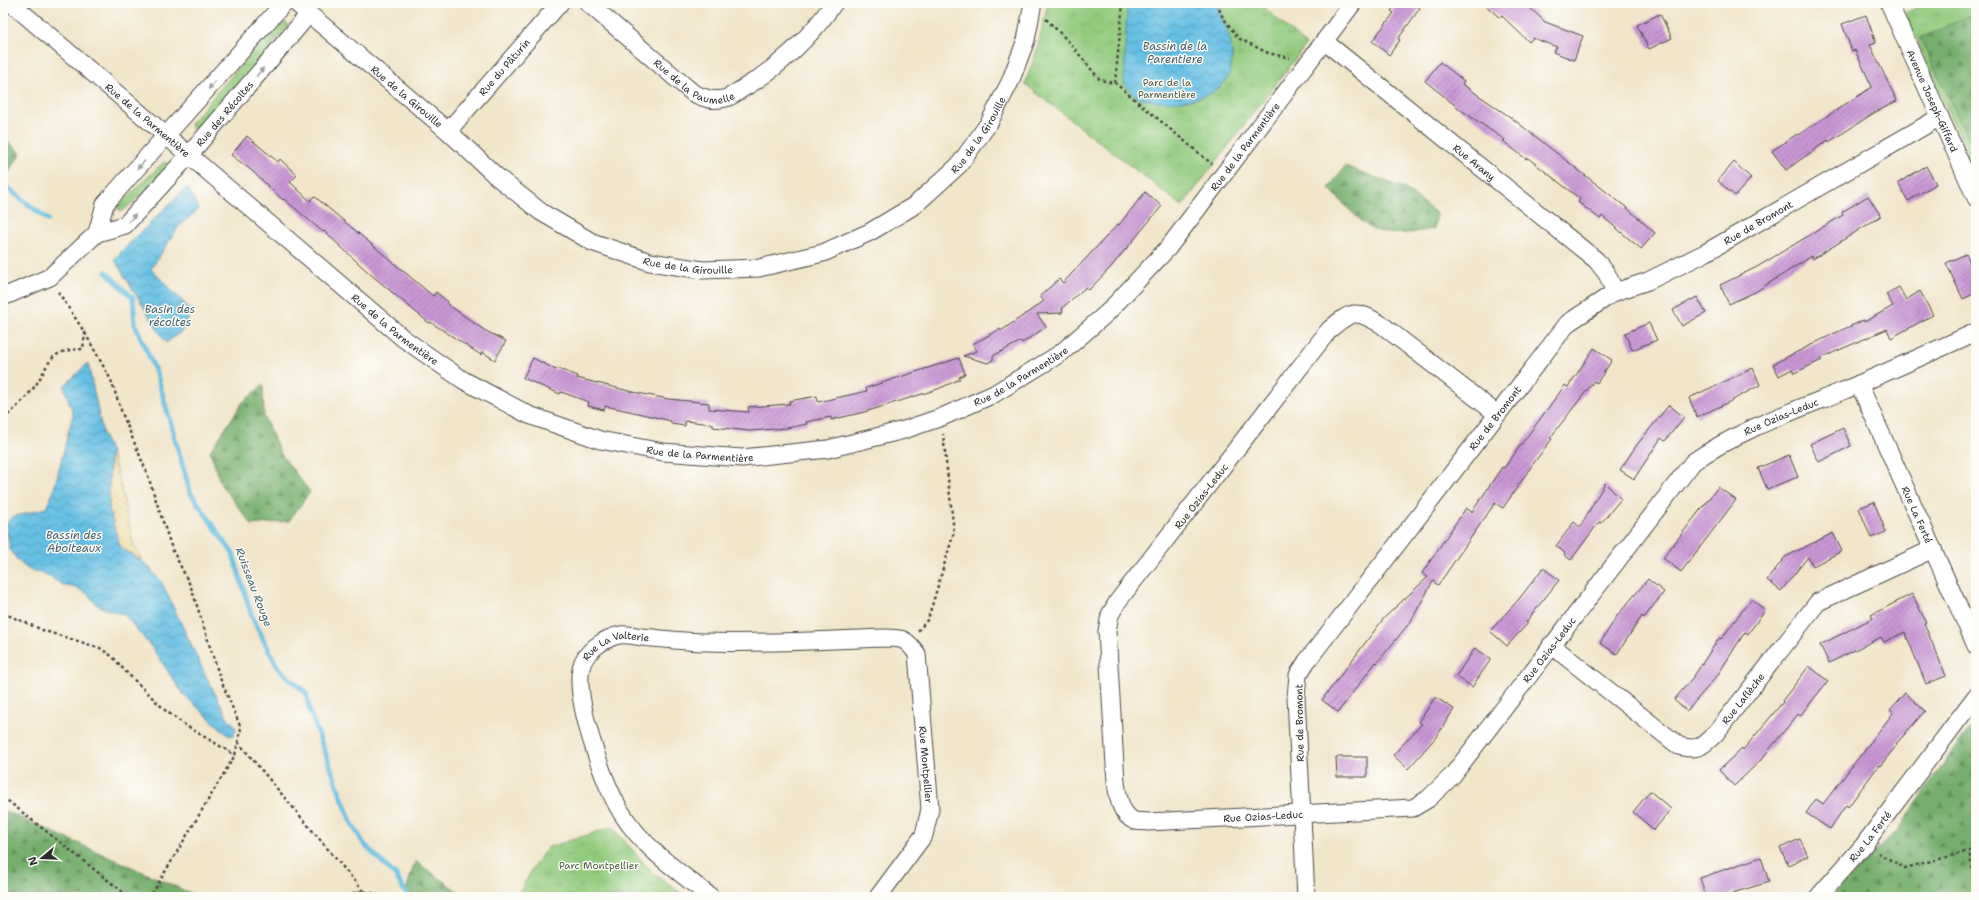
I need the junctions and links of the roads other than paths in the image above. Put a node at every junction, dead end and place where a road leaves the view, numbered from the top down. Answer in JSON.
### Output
{"nodes":[{"id":1,"x":11,"y":3,"type":"edge"},
{"id":2,"x":284,"y":3,"type":"edge"},
{"id":3,"x":296,"y":3,"type":"edge"},
{"id":4,"x":560,"y":3,"type":"edge"},
{"id":5,"x":588,"y":3,"type":"edge"},
{"id":6,"x":834,"y":3,"type":"edge"},
{"id":7,"x":1353,"y":3,"type":"edge"},
{"id":8,"x":1889,"y":3,"type":"edge"},
{"id":9,"x":1033,"y":4,"type":"edge"},
{"id":10,"x":309,"y":14,"type":"junction"},
{"id":11,"x":1324,"y":41,"type":"junction"},
{"id":12,"x":1940,"y":117,"type":"junction"},
{"id":13,"x":448,"y":131,"type":"junction"},
{"id":14,"x":167,"y":136,"type":"junction"},
{"id":15,"x":189,"y":155,"type":"junction"},
{"id":16,"x":1976,"y":198,"type":"edge"},
{"id":17,"x":97,"y":232,"type":"junction"},
{"id":18,"x":1615,"y":292,"type":"junction"},
{"id":19,"x":3,"y":297,"type":"edge"},
{"id":20,"x":1976,"y":332,"type":"edge"},
{"id":21,"x":1859,"y":384,"type":"junction"},
{"id":22,"x":1497,"y":414,"type":"junction"},
{"id":23,"x":1934,"y":549,"type":"junction"},
{"id":24,"x":909,"y":643,"type":"joint"},
{"id":25,"x":1551,"y":645,"type":"junction"},
{"id":26,"x":1976,"y":646,"type":"edge"},
{"id":27,"x":1976,"y":696,"type":"edge"},
{"id":28,"x":1302,"y":814,"type":"junction"},
{"id":29,"x":711,"y":897,"type":"edge"},
{"id":30,"x":878,"y":897,"type":"edge"},
{"id":31,"x":1306,"y":897,"type":"edge"},
{"id":32,"x":1818,"y":897,"type":"edge"}],
"edges":[{"from":1,"to":14,"type":"street","name":"Rue de la Parmentière"},
{"from":2,"to":14,"type":"street","one_way":true},
{"from":3,"to":10,"type":"street","name":"Rue de la Girouille"},
{"from":4,"to":13,"type":"street","name":"Rue du Pâturin"},
{"from":5,"to":6,"type":"street","name":"Rue de la Paumelle"},
{"from":7,"to":11,"type":"street","name":"Rue de la Parmentière"},
{"from":8,"to":12,"type":"street","name":"Avenue Joseph-Giffard"},
{"from":9,"to":13,"type":"street","name":"Rue de la Girouille"},
{"from":10,"to":13,"type":"street","name":"Rue de la Girouille"},
{"from":15,"to":10,"type":"street","name":"Rue des Récoltes","one_way":true},
{"from":11,"to":15,"type":"street","name":"Rue de la Parmentière"},
{"from":11,"to":18,"type":"street","name":"Rue Arany"},
{"from":12,"to":16,"type":"street","name":"Avenue Joseph-Giffard"},
{"from":12,"to":18,"type":"street","name":"Rue de Bromont"},
{"from":14,"to":15,"type":"street","name":"Rue de la Parmentière"},
{"from":14,"to":17,"type":"street","one_way":true},
{"from":17,"to":15,"type":"street","name":"Rue des Récoltes","one_way":true},
{"from":17,"to":19,"type":"street","name":"Rue des Récoltes"},
{"from":18,"to":22,"type":"street","name":"Rue de Bromont"},
{"from":20,"to":21,"type":"street","name":"Rue Ozias-Leduc"},
{"from":21,"to":23,"type":"street","name":"Rue La Ferté"},
{"from":21,"to":25,"type":"street","name":"Rue Ozias-Leduc"},
{"from":22,"to":28,"type":"street","name":"Rue de Bromont"},
{"from":22,"to":28,"type":"street","name":"Rue Ozias-Leduc"},
{"from":23,"to":25,"type":"street","name":"Rue Laflèche"},
{"from":23,"to":26,"type":"street","name":"Rue La Ferté"},
{"from":24,"to":29,"type":"street","name":"Rue La Valterie"},
{"from":24,"to":30,"type":"street","name":"Rue Montpellier"},
{"from":25,"to":28,"type":"street","name":"Rue Ozias-Leduc"},
{"from":27,"to":32,"type":"street","name":"Rue La Ferté"},
{"from":28,"to":31,"type":"street","name":"Rue de Bromont"}]}
